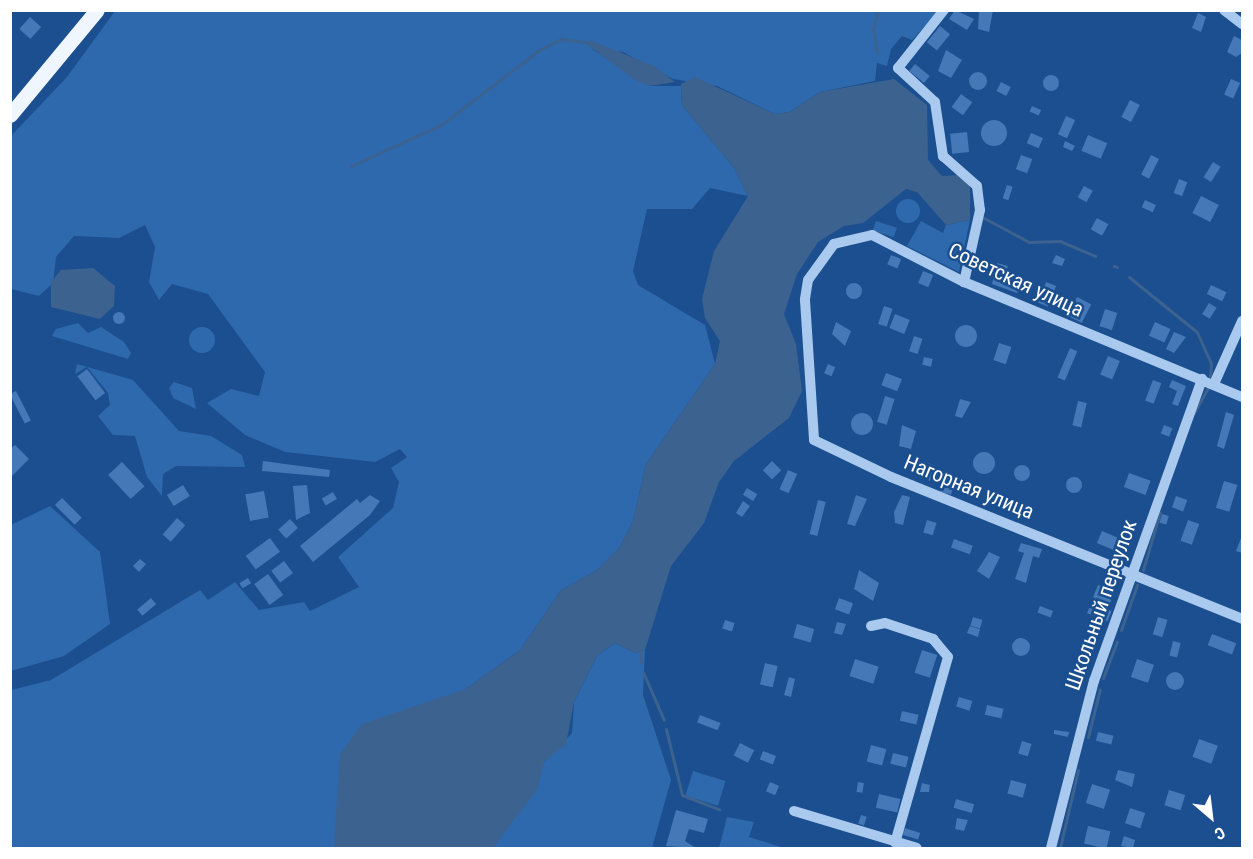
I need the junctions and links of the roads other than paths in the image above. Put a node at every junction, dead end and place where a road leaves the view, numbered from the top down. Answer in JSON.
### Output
{"nodes":[{"id":1,"x":97,"y":10,"type":"edge"},
{"id":2,"x":944,"y":10,"type":"edge"},
{"id":3,"x":1224,"y":10,"type":"edge"},
{"id":4,"x":1242,"y":24,"type":"edge"},
{"id":5,"x":10,"y":115,"type":"edge"},
{"id":6,"x":964,"y":282,"type":"junction"},
{"id":7,"x":805,"y":300,"type":"joint"},
{"id":8,"x":1242,"y":321,"type":"edge"},
{"id":9,"x":1202,"y":379,"type":"junction"},
{"id":10,"x":1215,"y":384,"type":"junction"},
{"id":11,"x":1242,"y":397,"type":"edge"},
{"id":12,"x":1133,"y":574,"type":"junction"},
{"id":13,"x":1242,"y":619,"type":"edge"},
{"id":14,"x":871,"y":626,"type":"dead end"},
{"id":15,"x":794,"y":811,"type":"dead end"},
{"id":16,"x":895,"y":843,"type":"junction"},
{"id":17,"x":917,"y":849,"type":"edge"},
{"id":18,"x":1051,"y":849,"type":"edge"}],
"edges":[{"from":1,"to":5,"type":"main road"},
{"from":2,"to":6,"type":"street"},
{"from":3,"to":4,"type":"street"},
{"from":6,"to":7,"type":"street","name":"Советская улица"},
{"from":6,"to":9,"type":"street","name":"Советская улица"},
{"from":7,"to":12,"type":"street","name":"Нагорная улица"},
{"from":8,"to":10,"type":"street"},
{"from":9,"to":10,"type":"street","name":"Советская улица"},
{"from":9,"to":12,"type":"street","name":"Школьный переулок"},
{"from":10,"to":11,"type":"street","name":"Советская улица"},
{"from":12,"to":13,"type":"street","name":"Нагорная улица"},
{"from":12,"to":18,"type":"street","name":"Школьный переулок"},
{"from":14,"to":16,"type":"street"},
{"from":15,"to":16,"type":"street"},
{"from":16,"to":17,"type":"street"}]}
